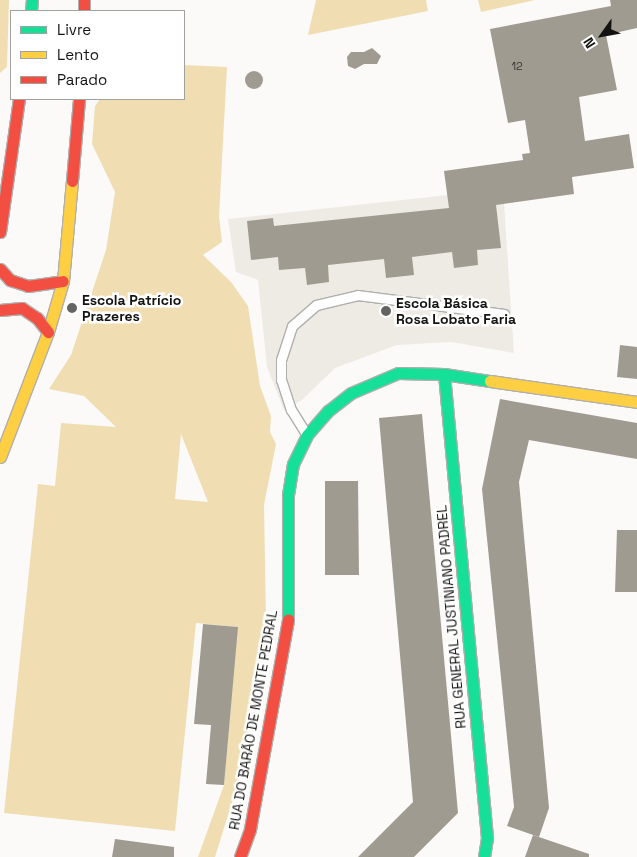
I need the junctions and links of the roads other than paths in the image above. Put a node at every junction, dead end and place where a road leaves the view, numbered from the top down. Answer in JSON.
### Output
{"nodes":[{"id":1,"x":19,"y":100,"type":"edge"},
{"id":2,"x":79,"y":100,"type":"edge"},
{"id":3,"x":0,"y":232,"type":"edge"},
{"id":4,"x":0,"y":269,"type":"edge"},
{"id":5,"x":64,"y":281,"type":"junction"},
{"id":6,"x":0,"y":310,"type":"edge"},
{"id":7,"x":504,"y":314,"type":"dead end"},
{"id":8,"x":48,"y":332,"type":"junction"},
{"id":9,"x":444,"y":374,"type":"junction"},
{"id":10,"x":637,"y":402,"type":"edge"},
{"id":11,"x":307,"y":435,"type":"junction"},
{"id":12,"x":0,"y":457,"type":"edge"},
{"id":13,"x":240,"y":857,"type":"edge"},
{"id":14,"x":484,"y":857,"type":"edge"}],
"edges":[{"from":1,"to":3,"type":"street"},
{"from":2,"to":5,"type":"street"},
{"from":4,"to":5,"type":"street"},
{"from":5,"to":8,"type":"street"},
{"from":6,"to":8,"type":"street"},
{"from":7,"to":11,"type":"lane"},
{"from":8,"to":12,"type":"street"},
{"from":9,"to":10,"type":"street","name":"RUA DO BARÃO DE MONTE PEDRAL"},
{"from":9,"to":11,"type":"street","name":"RUA DO BARÃO DE MONTE PEDRAL"},
{"from":9,"to":14,"type":"street","name":"RUA GENERAL JUSTINIANO PADREL"},
{"from":11,"to":13,"type":"street","name":"RUA DO BARÃO DE MONTE PEDRAL"}]}
